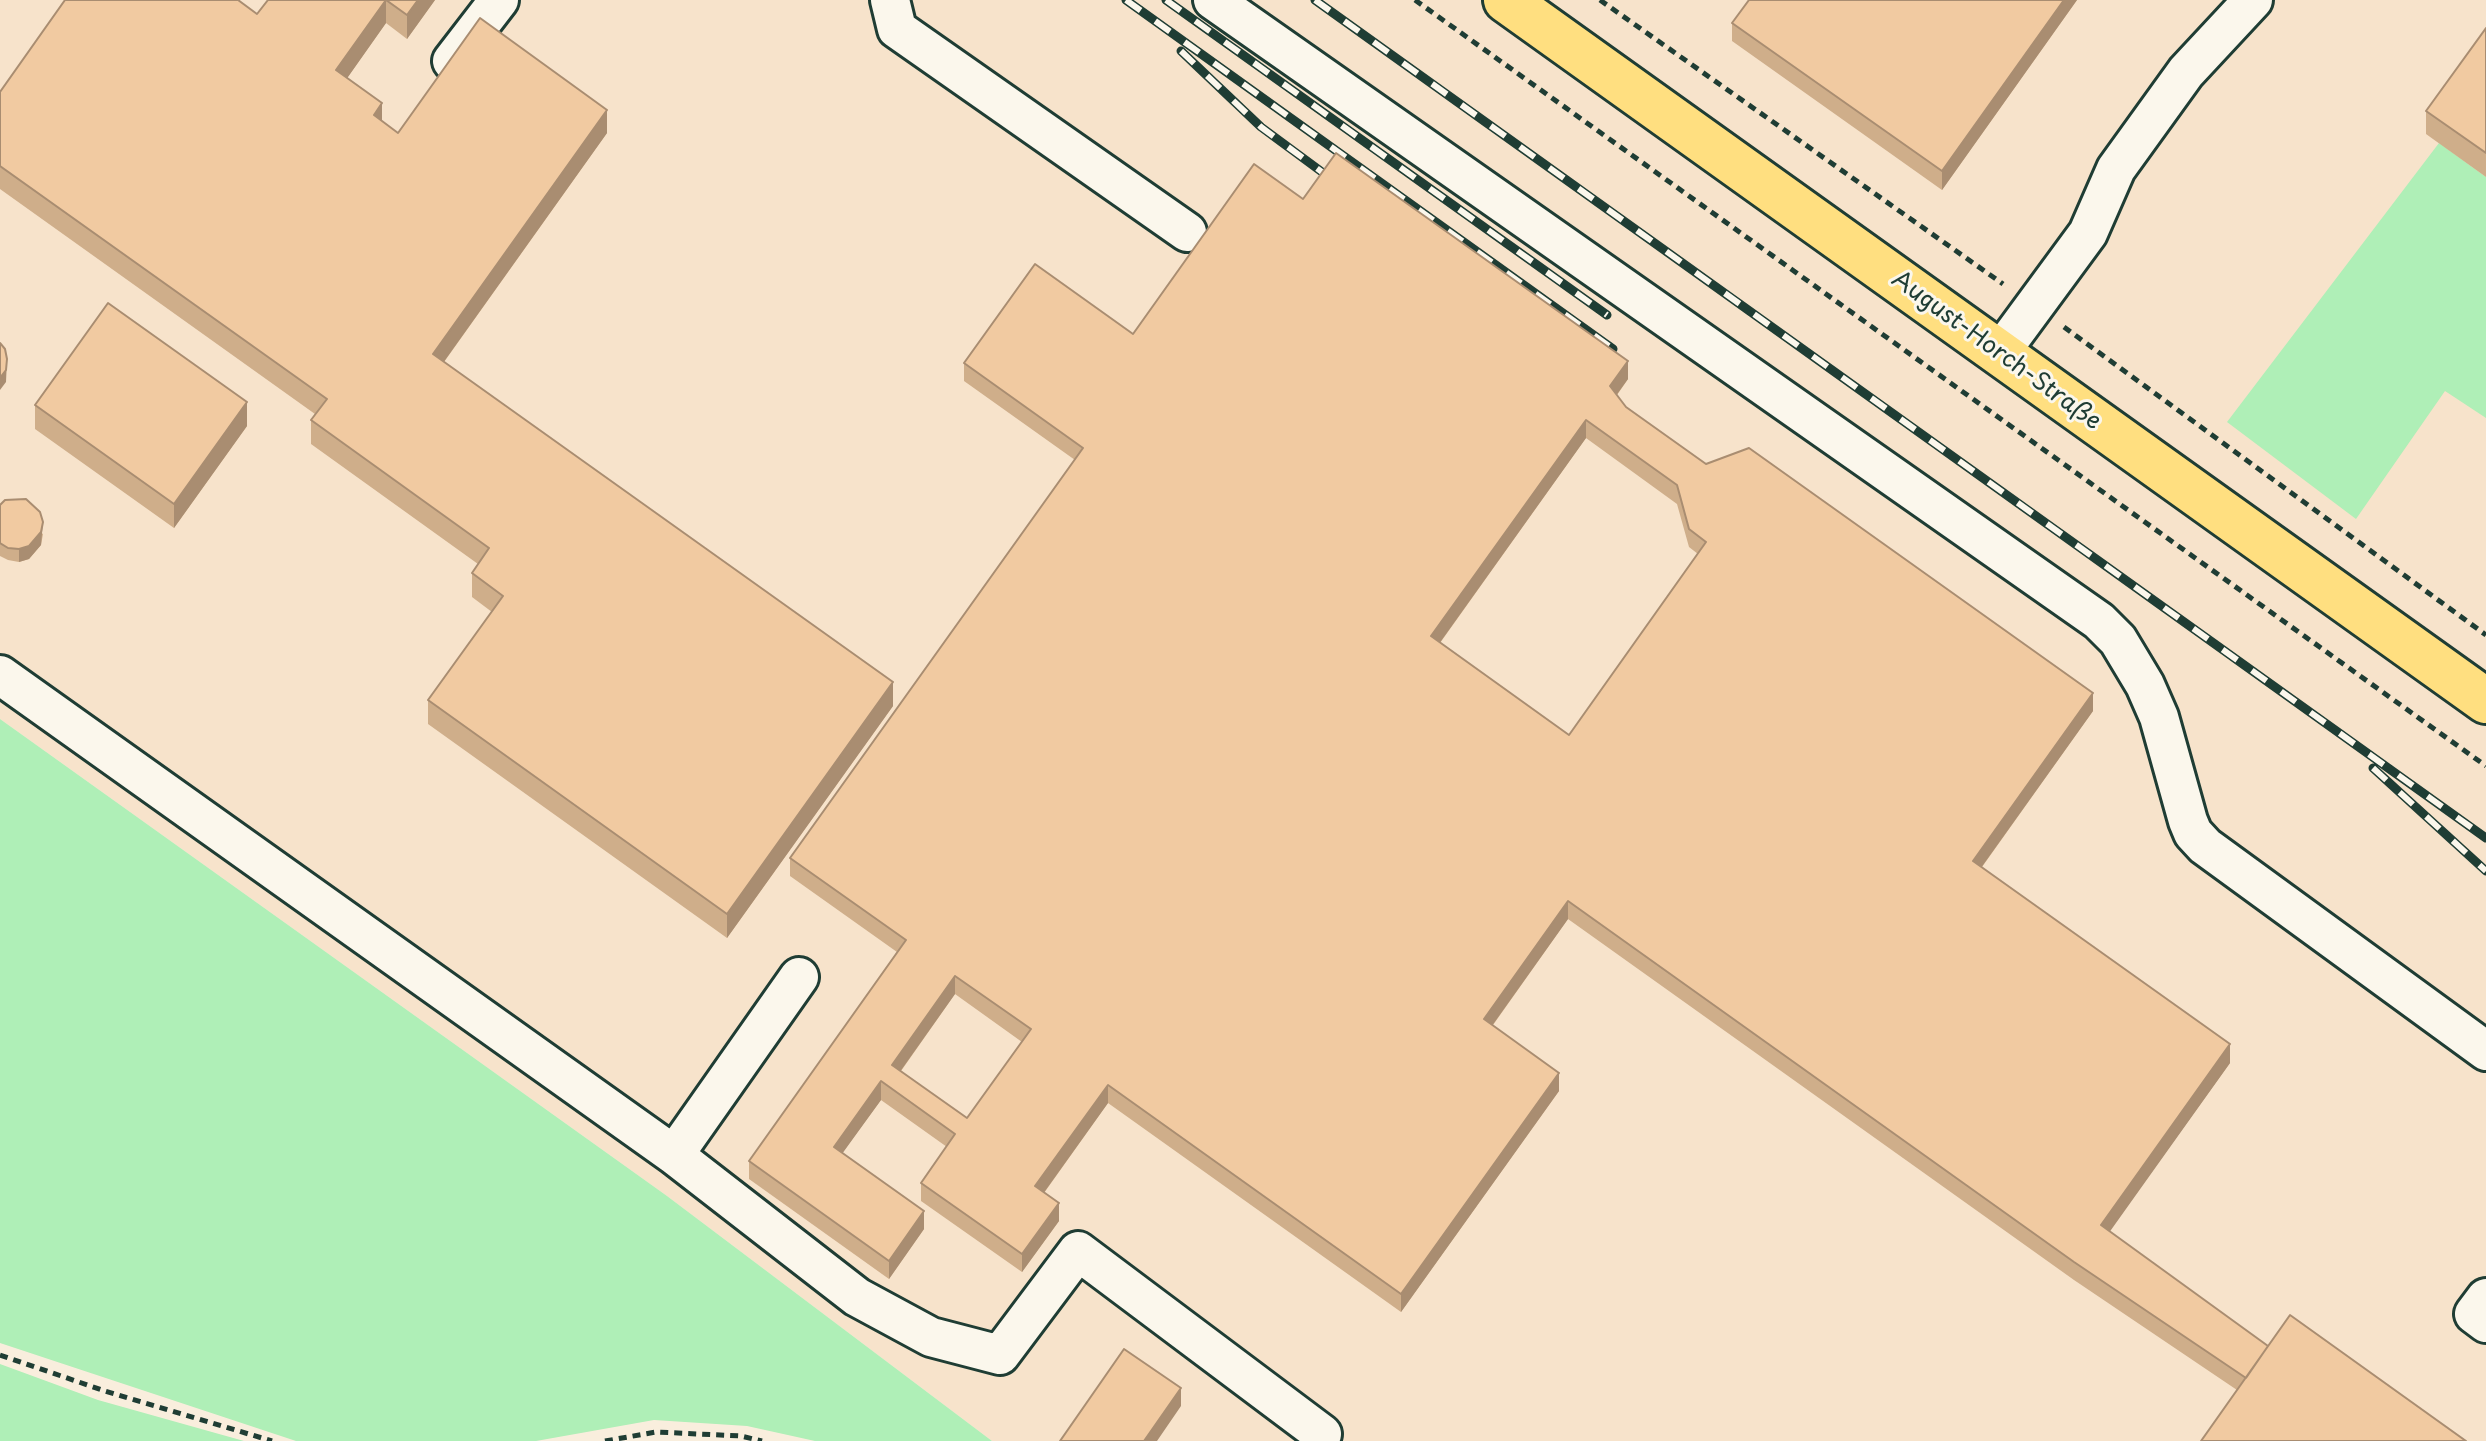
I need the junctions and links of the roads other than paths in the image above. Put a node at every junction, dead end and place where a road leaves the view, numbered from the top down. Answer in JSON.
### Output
{"nodes":[{"id":1,"x":499,"y":0,"type":"edge"},
{"id":2,"x":890,"y":0,"type":"edge"},
{"id":3,"x":1213,"y":0,"type":"edge"},
{"id":4,"x":1506,"y":0,"type":"edge"},
{"id":5,"x":2253,"y":0,"type":"edge"},
{"id":6,"x":434,"y":85,"type":"edge"},
{"id":7,"x":1187,"y":232,"type":"dead end"},
{"id":8,"x":1999,"y":354,"type":"junction"},
{"id":9,"x":0,"y":675,"type":"edge"},
{"id":10,"x":2486,"y":701,"type":"edge"},
{"id":11,"x":799,"y":977,"type":"dead end"},
{"id":12,"x":2486,"y":1051,"type":"edge"},
{"id":13,"x":674,"y":1155,"type":"junction"},
{"id":14,"x":2486,"y":1298,"type":"edge"},
{"id":15,"x":2486,"y":1323,"type":"edge"},
{"id":16,"x":1322,"y":1434,"type":"dead end"}],
"edges":[{"from":1,"to":6,"type":"lane"},
{"from":2,"to":7,"type":"lane"},
{"from":3,"to":12,"type":"lane"},
{"from":4,"to":8,"type":"main road","name":"August-Horch-Straße"},
{"from":5,"to":8,"type":"lane"},
{"from":8,"to":10,"type":"main road","name":"August-Horch-Straße"},
{"from":9,"to":13,"type":"lane"},
{"from":11,"to":13,"type":"lane"},
{"from":13,"to":16,"type":"lane"},
{"from":14,"to":15,"type":"lane"}]}
